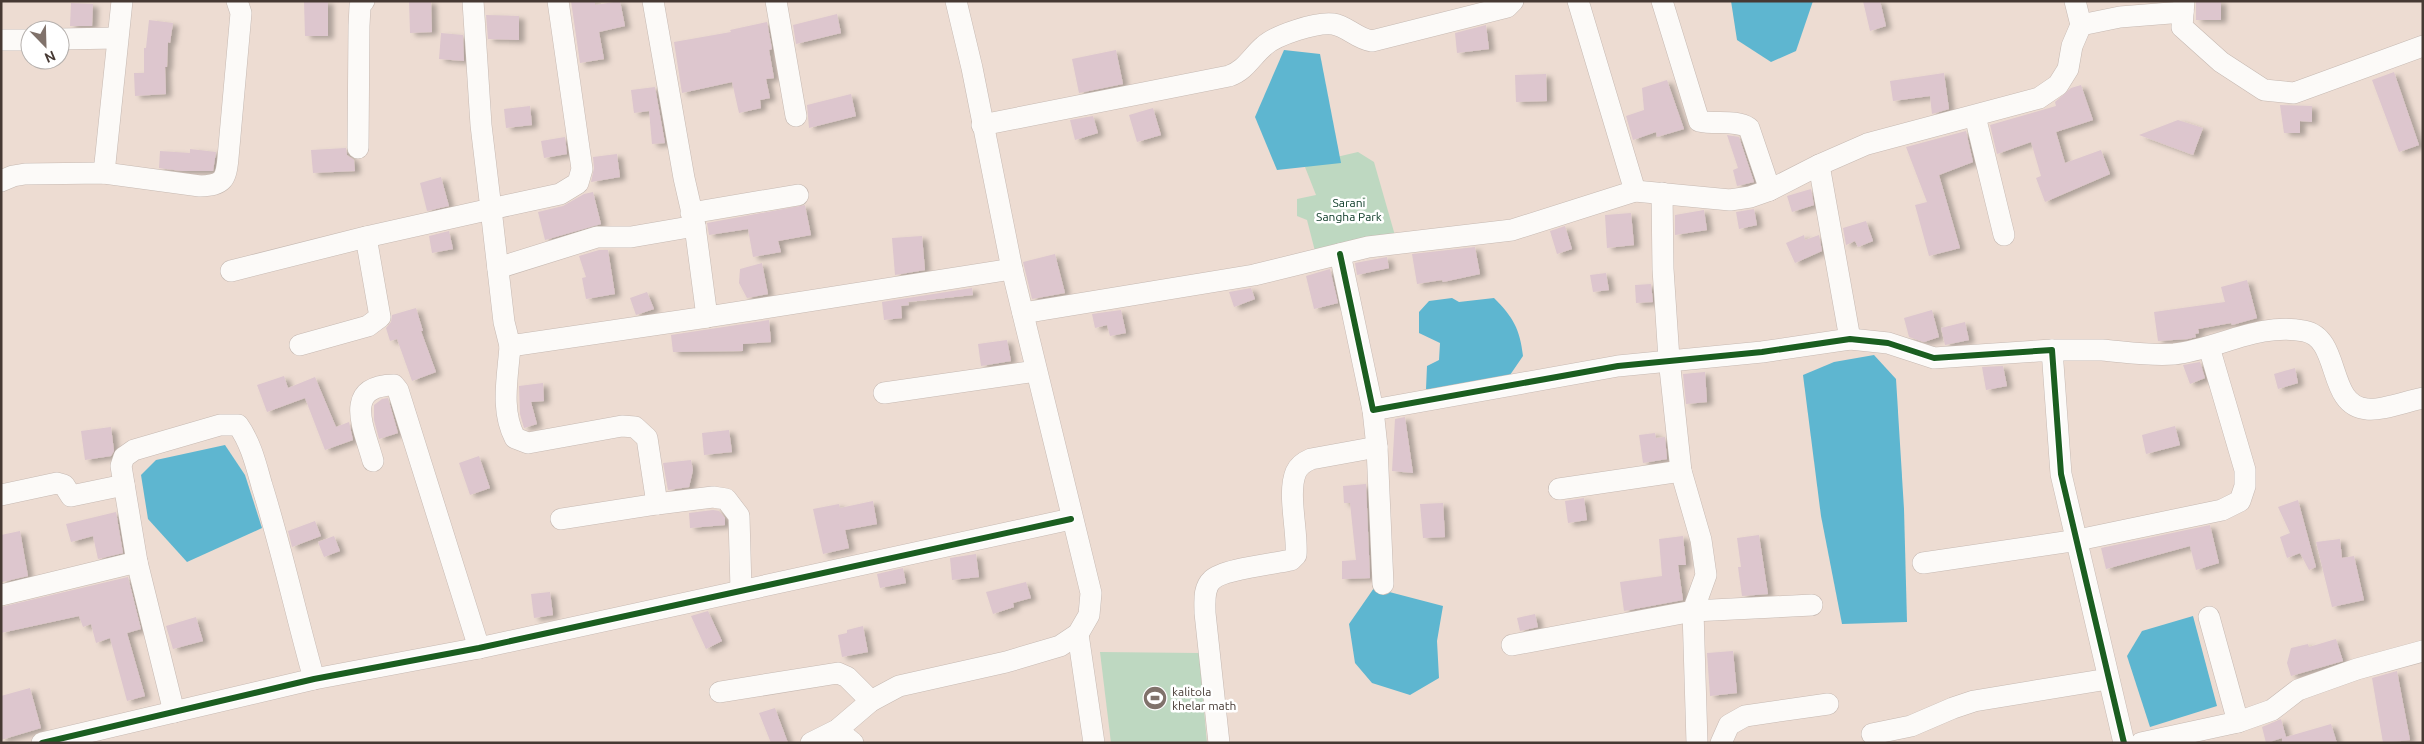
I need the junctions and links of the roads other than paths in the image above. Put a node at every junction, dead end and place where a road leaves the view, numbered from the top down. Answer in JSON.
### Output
{"nodes":[{"id":1,"x":122,"y":1,"type":"edge"},
{"id":2,"x":237,"y":1,"type":"edge"},
{"id":3,"x":364,"y":1,"type":"edge"},
{"id":4,"x":474,"y":1,"type":"edge"},
{"id":5,"x":558,"y":1,"type":"edge"},
{"id":6,"x":653,"y":1,"type":"edge"},
{"id":7,"x":776,"y":1,"type":"edge"},
{"id":8,"x":956,"y":1,"type":"edge"},
{"id":9,"x":1513,"y":1,"type":"edge"},
{"id":10,"x":1578,"y":1,"type":"edge"},
{"id":11,"x":1662,"y":1,"type":"edge"},
{"id":12,"x":2074,"y":1,"type":"edge"},
{"id":13,"x":2184,"y":7,"type":"edge"},
{"id":14,"x":2119,"y":9,"type":"edge"},
{"id":15,"x":2081,"y":25,"type":"junction"},
{"id":16,"x":117,"y":38,"type":"junction"},
{"id":17,"x":70,"y":39,"type":"edge"},
{"id":18,"x":1,"y":40,"type":"edge"},
{"id":19,"x":20,"y":40,"type":"edge"},
{"id":20,"x":2423,"y":46,"type":"edge"},
{"id":21,"x":796,"y":116,"type":"dead end"},
{"id":22,"x":1975,"y":116,"type":"junction"},
{"id":23,"x":982,"y":125,"type":"junction"},
{"id":24,"x":358,"y":148,"type":"dead end"},
{"id":25,"x":1819,"y":165,"type":"junction"},
{"id":26,"x":104,"y":173,"type":"junction"},
{"id":27,"x":1,"y":181,"type":"edge"},
{"id":28,"x":1770,"y":190,"type":"junction"},
{"id":29,"x":1635,"y":191,"type":"junction"},
{"id":30,"x":1662,"y":193,"type":"junction"},
{"id":31,"x":798,"y":195,"type":"dead end"},
{"id":32,"x":491,"y":209,"type":"junction"},
{"id":33,"x":693,"y":219,"type":"junction"},
{"id":34,"x":2004,"y":235,"type":"dead end"},
{"id":35,"x":366,"y":237,"type":"junction"},
{"id":36,"x":1340,"y":254,"type":"junction"},
{"id":37,"x":498,"y":268,"type":"junction"},
{"id":38,"x":1012,"y":269,"type":"junction"},
{"id":39,"x":231,"y":270,"type":"dead end"},
{"id":40,"x":1023,"y":313,"type":"junction"},
{"id":41,"x":707,"y":317,"type":"junction"},
{"id":42,"x":1850,"y":339,"type":"junction"},
{"id":43,"x":300,"y":345,"type":"dead end"},
{"id":44,"x":510,"y":346,"type":"junction"},
{"id":45,"x":2209,"y":347,"type":"junction"},
{"id":46,"x":2052,"y":350,"type":"junction"},
{"id":47,"x":1669,"y":359,"type":"junction"},
{"id":48,"x":1036,"y":370,"type":"junction"},
{"id":49,"x":884,"y":393,"type":"dead end"},
{"id":50,"x":2423,"y":398,"type":"edge"},
{"id":51,"x":1373,"y":410,"type":"junction"},
{"id":52,"x":1377,"y":447,"type":"junction"},
{"id":53,"x":372,"y":461,"type":"dead end"},
{"id":54,"x":1681,"y":470,"type":"junction"},
{"id":55,"x":124,"y":485,"type":"junction"},
{"id":56,"x":1559,"y":489,"type":"dead end"},
{"id":57,"x":1,"y":495,"type":"edge"},
{"id":58,"x":657,"y":504,"type":"junction"},
{"id":59,"x":561,"y":519,"type":"dead end"},
{"id":60,"x":1071,"y":519,"type":"junction"},
{"id":61,"x":2078,"y":540,"type":"junction"},
{"id":62,"x":136,"y":562,"type":"junction"},
{"id":63,"x":1923,"y":563,"type":"dead end"},
{"id":64,"x":1383,"y":584,"type":"dead end"},
{"id":65,"x":741,"y":590,"type":"junction"},
{"id":66,"x":1,"y":595,"type":"edge"},
{"id":67,"x":1812,"y":605,"type":"dead end"},
{"id":68,"x":1694,"y":611,"type":"junction"},
{"id":69,"x":2209,"y":617,"type":"dead end"},
{"id":70,"x":1078,"y":634,"type":"junction"},
{"id":71,"x":1512,"y":645,"type":"dead end"},
{"id":72,"x":479,"y":648,"type":"junction"},
{"id":73,"x":2423,"y":651,"type":"edge"},
{"id":74,"x":314,"y":679,"type":"junction"},
{"id":75,"x":2108,"y":679,"type":"junction"},
{"id":76,"x":720,"y":692,"type":"dead end"},
{"id":77,"x":871,"y":701,"type":"junction"},
{"id":78,"x":1828,"y":704,"type":"dead end"},
{"id":79,"x":174,"y":712,"type":"junction"},
{"id":80,"x":2238,"y":722,"type":"junction"},
{"id":81,"x":1872,"y":734,"type":"dead end"},
{"id":82,"x":845,"y":736,"type":"edge"},
{"id":83,"x":42,"y":743,"type":"edge"},
{"id":84,"x":811,"y":743,"type":"edge"},
{"id":85,"x":1094,"y":743,"type":"edge"},
{"id":86,"x":1219,"y":743,"type":"edge"},
{"id":87,"x":1697,"y":743,"type":"edge"},
{"id":88,"x":1721,"y":743,"type":"edge"},
{"id":89,"x":2124,"y":743,"type":"edge"},
{"id":90,"x":2141,"y":743,"type":"edge"}],
"edges":[{"from":1,"to":16,"type":"street"},
{"from":2,"to":26,"type":"street"},
{"from":3,"to":24,"type":"street"},
{"from":4,"to":32,"type":"street"},
{"from":5,"to":32,"type":"street"},
{"from":6,"to":33,"type":"street"},
{"from":7,"to":21,"type":"street"},
{"from":8,"to":23,"type":"street"},
{"from":9,"to":23,"type":"street"},
{"from":10,"to":29,"type":"street"},
{"from":11,"to":28,"type":"street"},
{"from":12,"to":15,"type":"street"},
{"from":13,"to":14,"type":"street"},
{"from":13,"to":20,"type":"street"},
{"from":14,"to":15,"type":"street"},
{"from":15,"to":22,"type":"street"},
{"from":16,"to":17,"type":"street"},
{"from":16,"to":26,"type":"street"},
{"from":18,"to":19,"type":"street"},
{"from":22,"to":25,"type":"street"},
{"from":22,"to":34,"type":"street"},
{"from":23,"to":38,"type":"street"},
{"from":25,"to":28,"type":"street"},
{"from":25,"to":42,"type":"street"},
{"from":26,"to":27,"type":"street"},
{"from":28,"to":30,"type":"street"},
{"from":29,"to":30,"type":"street"},
{"from":29,"to":36,"type":"street"},
{"from":30,"to":47,"type":"street"},
{"from":31,"to":33,"type":"street"},
{"from":32,"to":35,"type":"street"},
{"from":32,"to":37,"type":"street"},
{"from":33,"to":37,"type":"street"},
{"from":33,"to":41,"type":"street"},
{"from":35,"to":39,"type":"street"},
{"from":35,"to":43,"type":"street"},
{"from":36,"to":40,"type":"street"},
{"from":36,"to":51,"type":"street"},
{"from":37,"to":44,"type":"street"},
{"from":38,"to":40,"type":"street"},
{"from":38,"to":41,"type":"street"},
{"from":40,"to":48,"type":"street"},
{"from":41,"to":44,"type":"street"},
{"from":42,"to":46,"type":"street"},
{"from":42,"to":47,"type":"street"},
{"from":44,"to":58,"type":"street"},
{"from":45,"to":46,"type":"street"},
{"from":45,"to":50,"type":"street"},
{"from":45,"to":61,"type":"street"},
{"from":46,"to":61,"type":"street"},
{"from":47,"to":51,"type":"street"},
{"from":47,"to":54,"type":"street"},
{"from":48,"to":49,"type":"street"},
{"from":48,"to":60,"type":"street"},
{"from":51,"to":52,"type":"street"},
{"from":52,"to":64,"type":"street"},
{"from":52,"to":86,"type":"street"},
{"from":53,"to":72,"type":"street"},
{"from":54,"to":56,"type":"street"},
{"from":54,"to":68,"type":"street"},
{"from":55,"to":57,"type":"street"},
{"from":55,"to":62,"type":"street"},
{"from":55,"to":74,"type":"street"},
{"from":58,"to":59,"type":"street"},
{"from":58,"to":65,"type":"street"},
{"from":60,"to":65,"type":"street"},
{"from":60,"to":70,"type":"street"},
{"from":61,"to":63,"type":"street"},
{"from":61,"to":75,"type":"street"},
{"from":62,"to":66,"type":"street"},
{"from":62,"to":79,"type":"street"},
{"from":65,"to":72,"type":"street"},
{"from":67,"to":68,"type":"street"},
{"from":68,"to":71,"type":"street"},
{"from":68,"to":87,"type":"street"},
{"from":69,"to":80,"type":"street"},
{"from":70,"to":77,"type":"street"},
{"from":70,"to":85,"type":"street"},
{"from":72,"to":74,"type":"street"},
{"from":73,"to":80,"type":"street"},
{"from":74,"to":79,"type":"street"},
{"from":75,"to":81,"type":"street"},
{"from":75,"to":89,"type":"street"},
{"from":76,"to":77,"type":"street"},
{"from":77,"to":82,"type":"street"},
{"from":78,"to":88,"type":"street"},
{"from":79,"to":83,"type":"street"},
{"from":80,"to":90,"type":"street"},
{"from":82,"to":84,"type":"street"}]}
